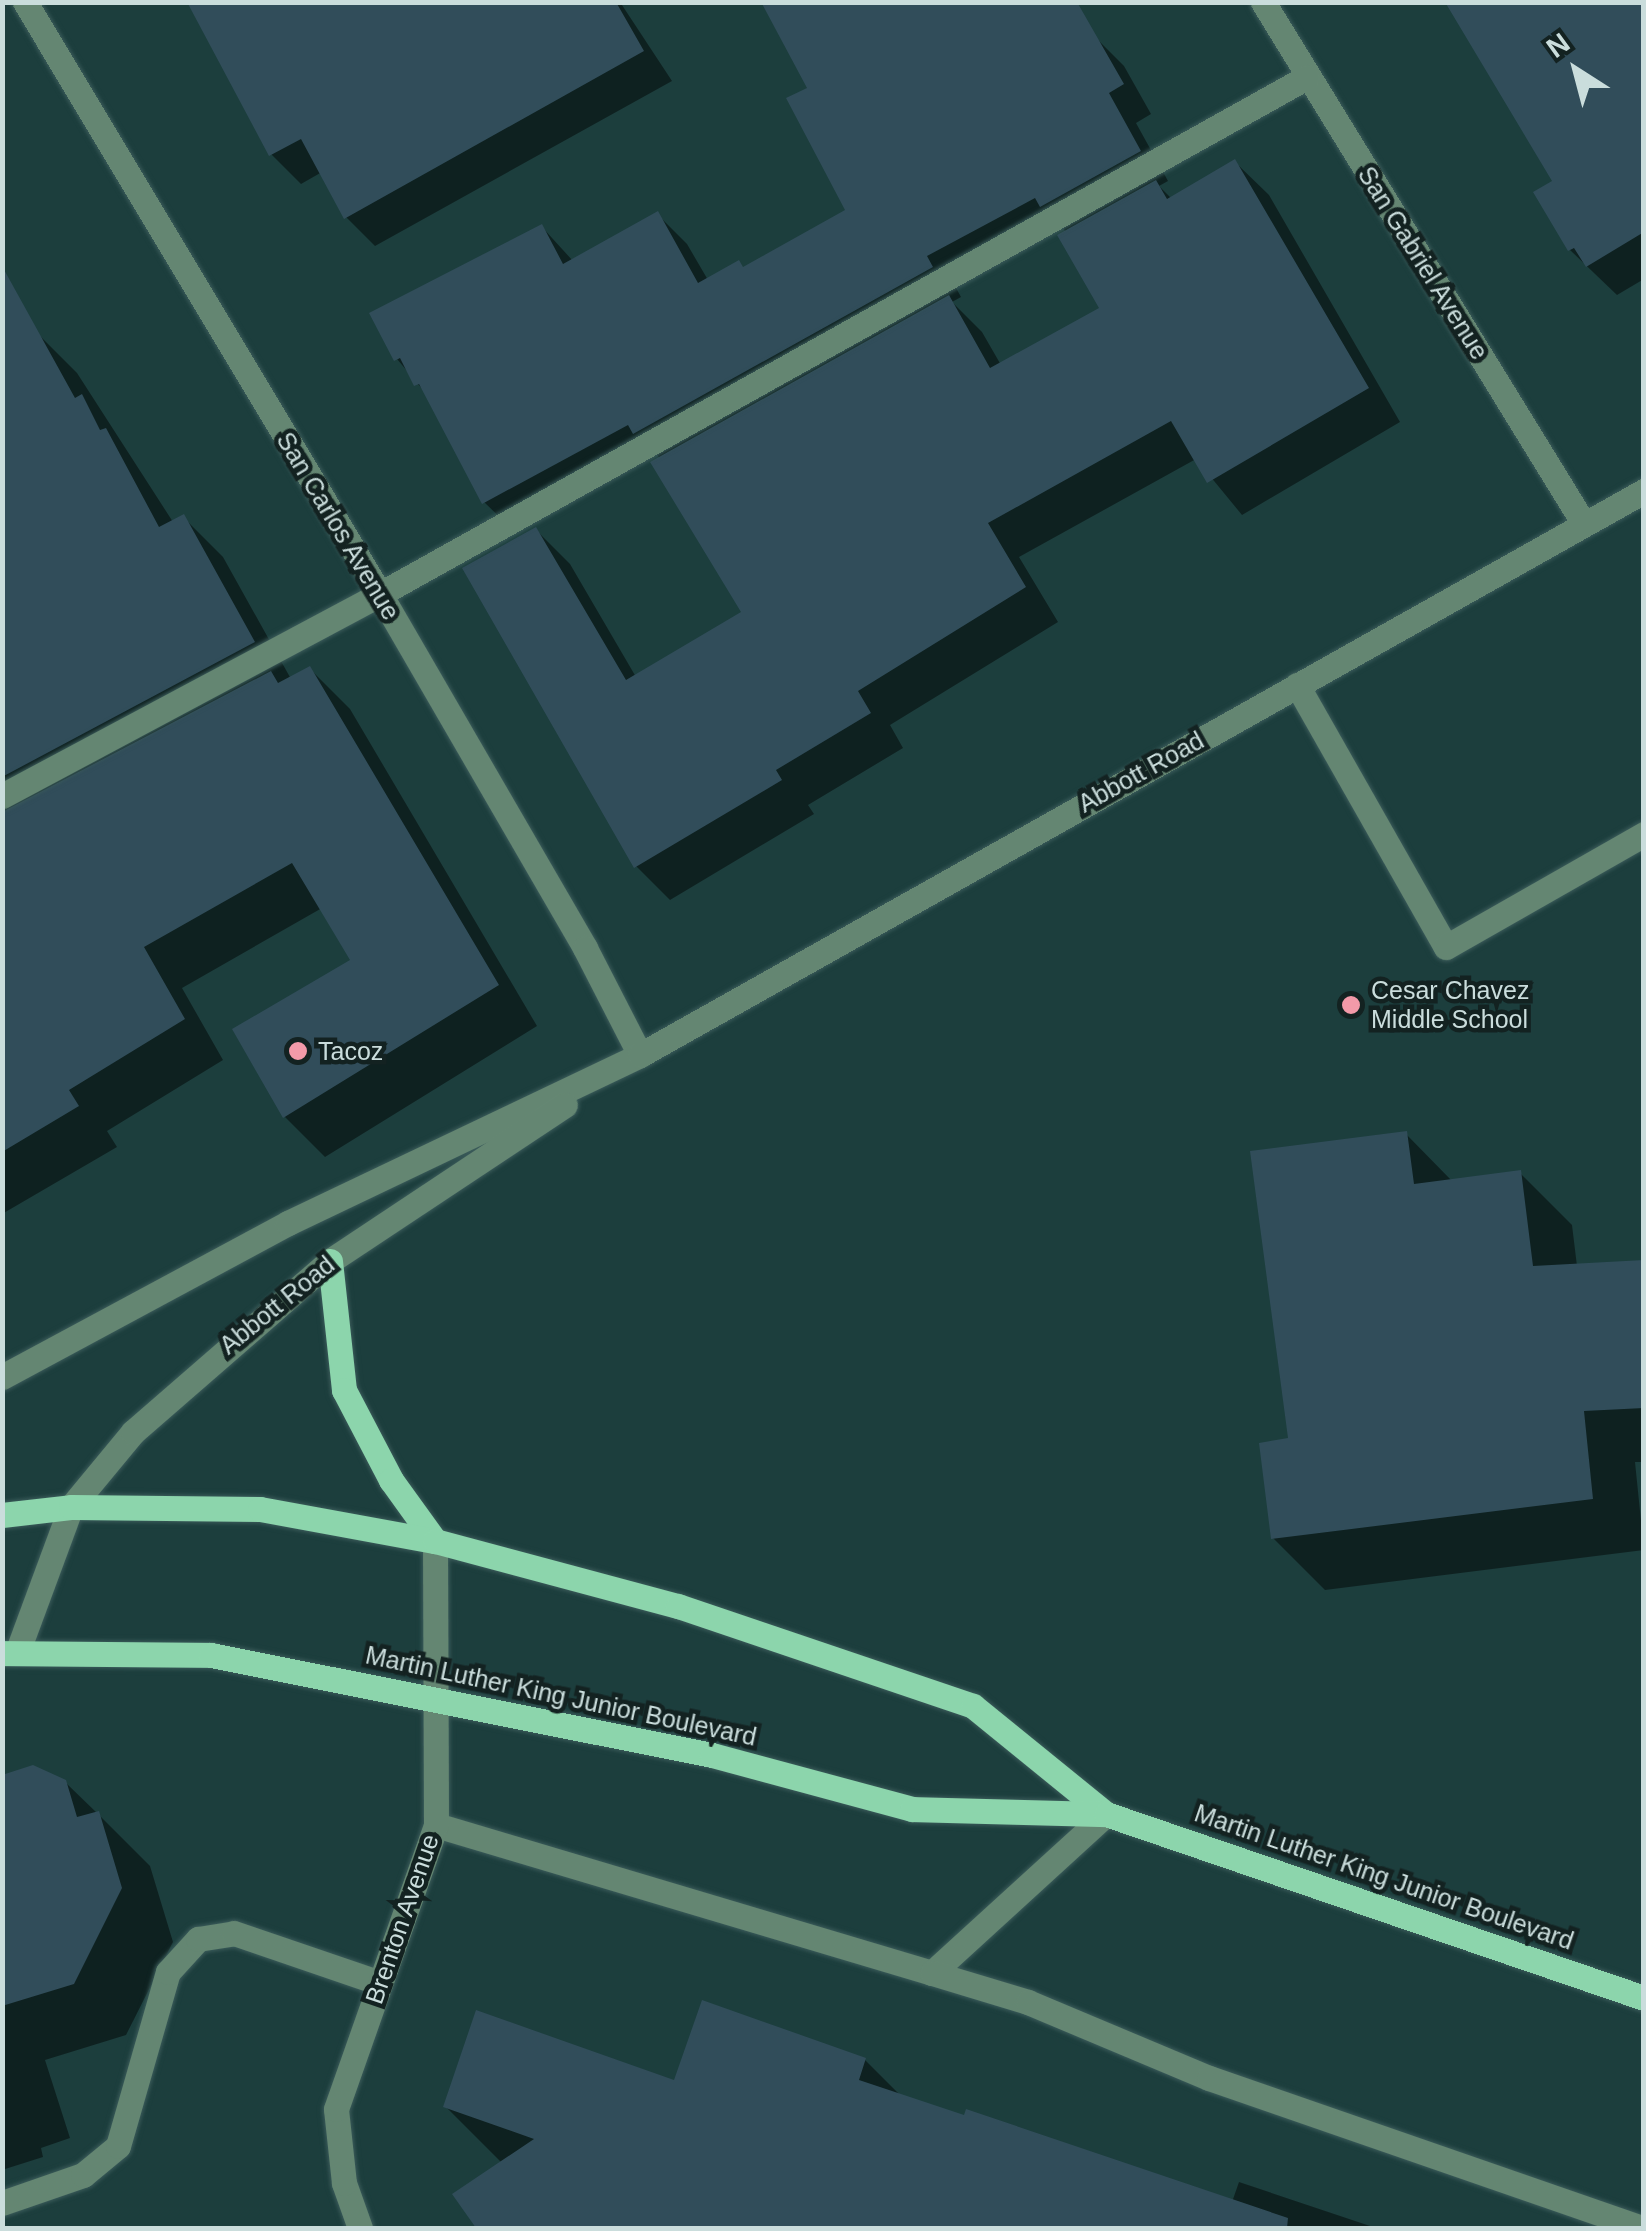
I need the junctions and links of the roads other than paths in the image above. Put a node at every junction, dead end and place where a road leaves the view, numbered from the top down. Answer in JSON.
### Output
{"nodes":[{"id":1,"x":25,"y":2,"type":"edge"},
{"id":2,"x":1263,"y":2,"type":"edge"},
{"id":3,"x":1307,"y":77,"type":"junction"},
{"id":4,"x":1644,"y":491,"type":"edge"},
{"id":5,"x":1584,"y":524,"type":"junction"},
{"id":6,"x":380,"y":594,"type":"junction"},
{"id":7,"x":1297,"y":685,"type":"junction"},
{"id":8,"x":2,"y":796,"type":"edge"},
{"id":9,"x":1644,"y":834,"type":"edge"},
{"id":10,"x":640,"y":1055,"type":"junction"},
{"id":11,"x":330,"y":1261,"type":"junction"},
{"id":12,"x":2,"y":1377,"type":"edge"},
{"id":13,"x":71,"y":1507,"type":"junction"},
{"id":14,"x":2,"y":1515,"type":"edge"},
{"id":15,"x":436,"y":1541,"type":"junction"},
{"id":16,"x":10,"y":1651,"type":"edge"},
{"id":17,"x":440,"y":1701,"type":"junction"},
{"id":18,"x":1106,"y":1814,"type":"junction"},
{"id":19,"x":436,"y":1825,"type":"junction"},
{"id":20,"x":932,"y":1973,"type":"junction"},
{"id":21,"x":380,"y":1983,"type":"junction"},
{"id":22,"x":1644,"y":1998,"type":"edge"},
{"id":23,"x":2,"y":2203,"type":"edge"},
{"id":24,"x":360,"y":2228,"type":"edge"},
{"id":25,"x":1642,"y":2228,"type":"edge"}],
"edges":[{"from":1,"to":6,"type":"street","name":"San Carlos Avenue"},
{"from":2,"to":3,"type":"street","name":"San Gabriel Avenue"},
{"from":3,"to":5,"type":"street","name":"San Gabriel Avenue"},
{"from":3,"to":6,"type":"street"},
{"from":4,"to":5,"type":"street","name":"Abbott Road"},
{"from":5,"to":7,"type":"street","name":"Abbott Road"},
{"from":6,"to":8,"type":"street"},
{"from":6,"to":10,"type":"street","name":"San Carlos Avenue"},
{"from":7,"to":9,"type":"street"},
{"from":7,"to":10,"type":"street","name":"Abbott Road"},
{"from":10,"to":11,"type":"street","name":"Abbott Road"},
{"from":10,"to":12,"type":"street","name":"Abbott Road"},
{"from":11,"to":13,"type":"street","name":"Abbott Road"},
{"from":11,"to":15,"type":"main road"},
{"from":13,"to":14,"type":"main road","name":"Martin Luther King Junior Boulevard"},
{"from":13,"to":15,"type":"main road","name":"Martin Luther King Junior Boulevard"},
{"from":13,"to":16,"type":"street","name":"Abbott Road"},
{"from":15,"to":17,"type":"street","name":"Brenton Avenue"},
{"from":15,"to":18,"type":"main road","name":"Martin Luther King Junior Boulevard"},
{"from":16,"to":17,"type":"main road","name":"Martin Luther King Junior Boulevard"},
{"from":17,"to":18,"type":"main road","name":"Martin Luther King Junior Boulevard"},
{"from":17,"to":19,"type":"street","name":"Brenton Avenue"},
{"from":18,"to":20,"type":"street"},
{"from":18,"to":22,"type":"main road","name":"Martin Luther King Junior Boulevard"},
{"from":19,"to":20,"type":"street"},
{"from":19,"to":21,"type":"street","name":"Brenton Avenue"},
{"from":20,"to":25,"type":"street"},
{"from":21,"to":23,"type":"street"},
{"from":21,"to":24,"type":"street","name":"Brenton Avenue"}]}
